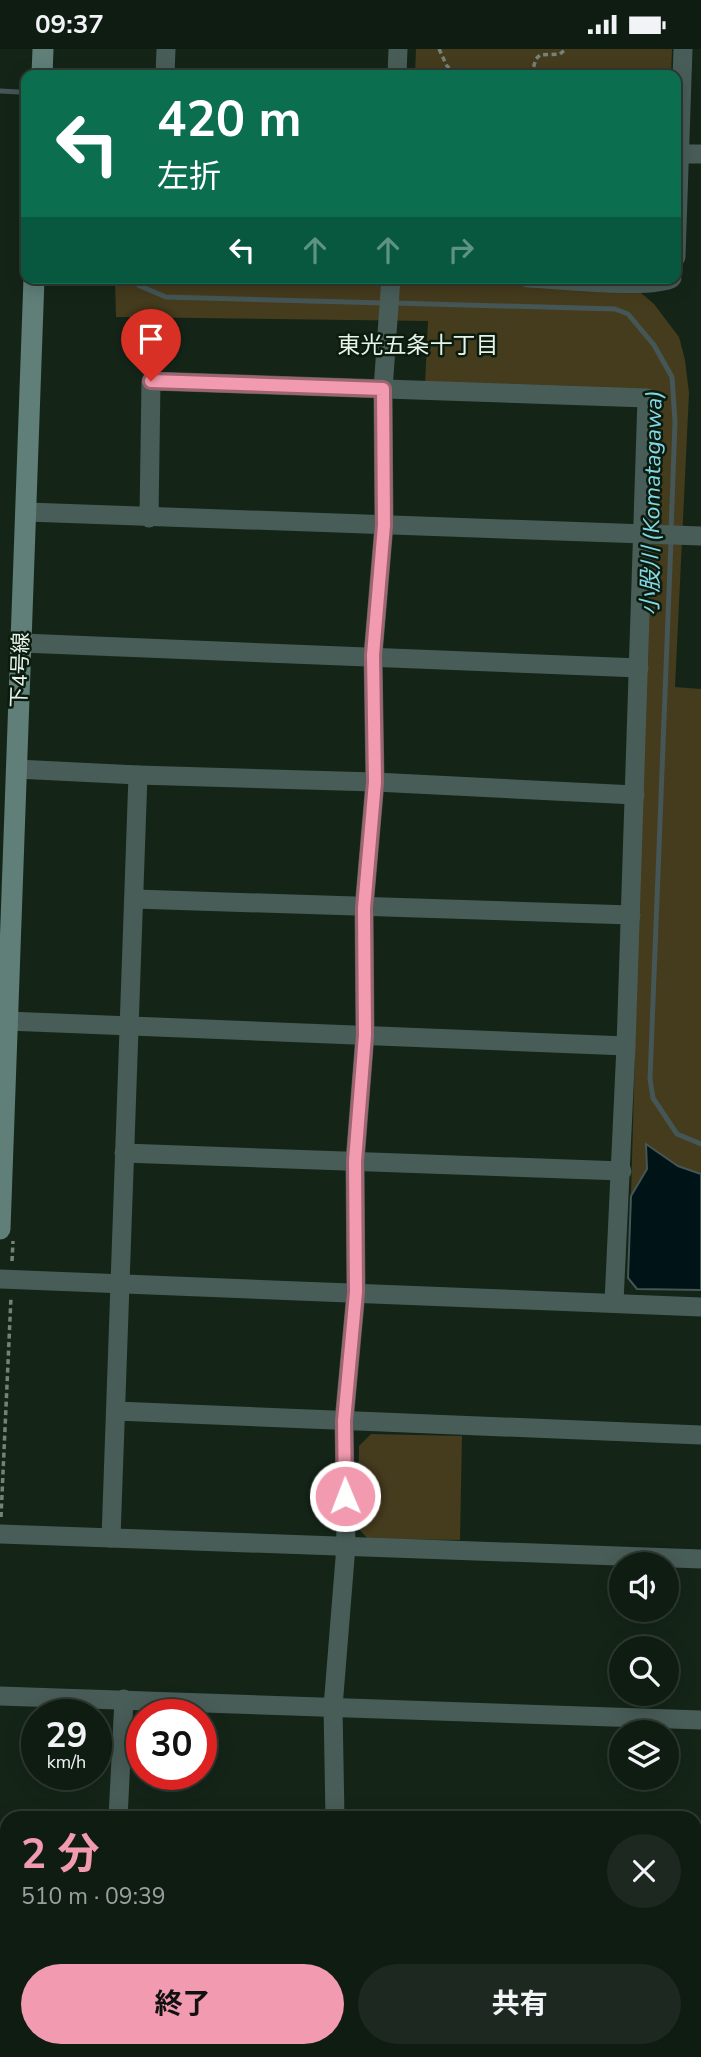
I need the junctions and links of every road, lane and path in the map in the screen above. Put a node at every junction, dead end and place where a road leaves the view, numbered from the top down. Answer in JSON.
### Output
{"nodes":[{"id":1,"x":43,"y":49,"type":"edge"},
{"id":2,"x":166,"y":49,"type":"edge"},
{"id":3,"x":398,"y":49,"type":"edge"},
{"id":4,"x":439,"y":49,"type":"edge"},
{"id":5,"x":566,"y":49,"type":"edge"},
{"id":6,"x":683,"y":49,"type":"edge"},
{"id":7,"x":42,"y":70,"type":"edge"},
{"id":8,"x":165,"y":70,"type":"edge"},
{"id":9,"x":397,"y":70,"type":"edge"},
{"id":10,"x":451,"y":70,"type":"edge"},
{"id":11,"x":533,"y":70,"type":"edge"},
{"id":12,"x":681,"y":91,"type":"edge"},
{"id":13,"x":681,"y":154,"type":"edge"},
{"id":14,"x":701,"y":154,"type":"edge"},
{"id":15,"x":34,"y":284,"type":"edge"},
{"id":16,"x":391,"y":284,"type":"edge"},
{"id":17,"x":383,"y":389,"type":"junction"},
{"id":18,"x":27,"y":512,"type":"junction"},
{"id":19,"x":149,"y":518,"type":"junction"},
{"id":20,"x":384,"y":525,"type":"junction"},
{"id":21,"x":650,"y":535,"type":"junction"},
{"id":22,"x":692,"y":536,"type":"edge"},
{"id":23,"x":22,"y":643,"type":"junction"},
{"id":24,"x":373,"y":655,"type":"junction"},
{"id":25,"x":639,"y":668,"type":"junction"},
{"id":26,"x":16,"y":769,"type":"junction"},
{"id":27,"x":138,"y":775,"type":"junction"},
{"id":28,"x":375,"y":782,"type":"junction"},
{"id":29,"x":635,"y":795,"type":"junction"},
{"id":30,"x":135,"y":899,"type":"junction"},
{"id":31,"x":364,"y":908,"type":"junction"},
{"id":32,"x":631,"y":915,"type":"junction"},
{"id":33,"x":7,"y":1021,"type":"junction"},
{"id":34,"x":129,"y":1026,"type":"junction"},
{"id":35,"x":365,"y":1035,"type":"junction"},
{"id":36,"x":626,"y":1046,"type":"junction"},
{"id":37,"x":124,"y":1153,"type":"junction"},
{"id":38,"x":355,"y":1161,"type":"junction"},
{"id":39,"x":622,"y":1171,"type":"junction"},
{"id":40,"x":0,"y":1229,"type":"edge"},
{"id":41,"x":0,"y":1279,"type":"edge"},
{"id":42,"x":120,"y":1282,"type":"junction"},
{"id":43,"x":356,"y":1292,"type":"junction"},
{"id":44,"x":614,"y":1302,"type":"junction"},
{"id":45,"x":701,"y":1307,"type":"edge"},
{"id":46,"x":116,"y":1411,"type":"junction"},
{"id":47,"x":344,"y":1421,"type":"junction"},
{"id":48,"x":701,"y":1435,"type":"edge"},
{"id":49,"x":0,"y":1534,"type":"edge"},
{"id":50,"x":111,"y":1538,"type":"junction"},
{"id":51,"x":346,"y":1546,"type":"junction"},
{"id":52,"x":701,"y":1559,"type":"edge"},
{"id":53,"x":0,"y":1696,"type":"edge"},
{"id":54,"x":124,"y":1699,"type":"junction"},
{"id":55,"x":333,"y":1707,"type":"junction"},
{"id":56,"x":701,"y":1720,"type":"edge"},
{"id":57,"x":118,"y":1811,"type":"edge"},
{"id":58,"x":335,"y":1811,"type":"edge"}],
"edges":[{"from":1,"to":7,"type":"street"},
{"from":2,"to":8,"type":"street"},
{"from":3,"to":9,"type":"street"},
{"from":4,"to":10,"type":"path"},
{"from":5,"to":11,"type":"path"},
{"from":6,"to":12,"type":"street"},
{"from":13,"to":14,"type":"street"},
{"from":15,"to":18,"type":"street","name":"下4号線"},
{"from":16,"to":17,"type":"street"},
{"from":17,"to":19,"type":"street"},
{"from":17,"to":20,"type":"street"},
{"from":17,"to":21,"type":"street"},
{"from":18,"to":19,"type":"street"},
{"from":18,"to":23,"type":"street","name":"下4号線"},
{"from":19,"to":20,"type":"street"},
{"from":20,"to":21,"type":"street"},
{"from":20,"to":24,"type":"street"},
{"from":21,"to":22,"type":"street"},
{"from":21,"to":25,"type":"street"},
{"from":23,"to":24,"type":"street"},
{"from":23,"to":26,"type":"street","name":"下4号線"},
{"from":24,"to":25,"type":"street"},
{"from":24,"to":28,"type":"street"},
{"from":25,"to":29,"type":"street"},
{"from":26,"to":27,"type":"street"},
{"from":26,"to":33,"type":"street","name":"下4号線"},
{"from":27,"to":28,"type":"street"},
{"from":27,"to":30,"type":"street"},
{"from":28,"to":29,"type":"street"},
{"from":28,"to":31,"type":"street"},
{"from":29,"to":32,"type":"street"},
{"from":30,"to":31,"type":"street"},
{"from":30,"to":34,"type":"street"},
{"from":31,"to":32,"type":"street"},
{"from":31,"to":35,"type":"street"},
{"from":32,"to":36,"type":"street"},
{"from":33,"to":34,"type":"street"},
{"from":33,"to":40,"type":"street","name":"下4号線"},
{"from":34,"to":35,"type":"street"},
{"from":34,"to":37,"type":"street"},
{"from":35,"to":36,"type":"street"},
{"from":35,"to":38,"type":"street"},
{"from":36,"to":39,"type":"street"},
{"from":37,"to":38,"type":"street"},
{"from":37,"to":42,"type":"street"},
{"from":38,"to":39,"type":"street"},
{"from":38,"to":43,"type":"street"},
{"from":39,"to":44,"type":"street"},
{"from":41,"to":42,"type":"street"},
{"from":42,"to":43,"type":"street"},
{"from":42,"to":46,"type":"street"},
{"from":43,"to":44,"type":"street"},
{"from":43,"to":47,"type":"street"},
{"from":44,"to":45,"type":"street"},
{"from":46,"to":47,"type":"street"},
{"from":46,"to":50,"type":"street"},
{"from":47,"to":48,"type":"street"},
{"from":47,"to":51,"type":"street"},
{"from":49,"to":50,"type":"street"},
{"from":50,"to":51,"type":"street"},
{"from":51,"to":52,"type":"street"},
{"from":51,"to":55,"type":"street"},
{"from":53,"to":54,"type":"street"},
{"from":54,"to":55,"type":"street"},
{"from":54,"to":57,"type":"street"},
{"from":55,"to":56,"type":"street"},
{"from":55,"to":58,"type":"street"}]}
